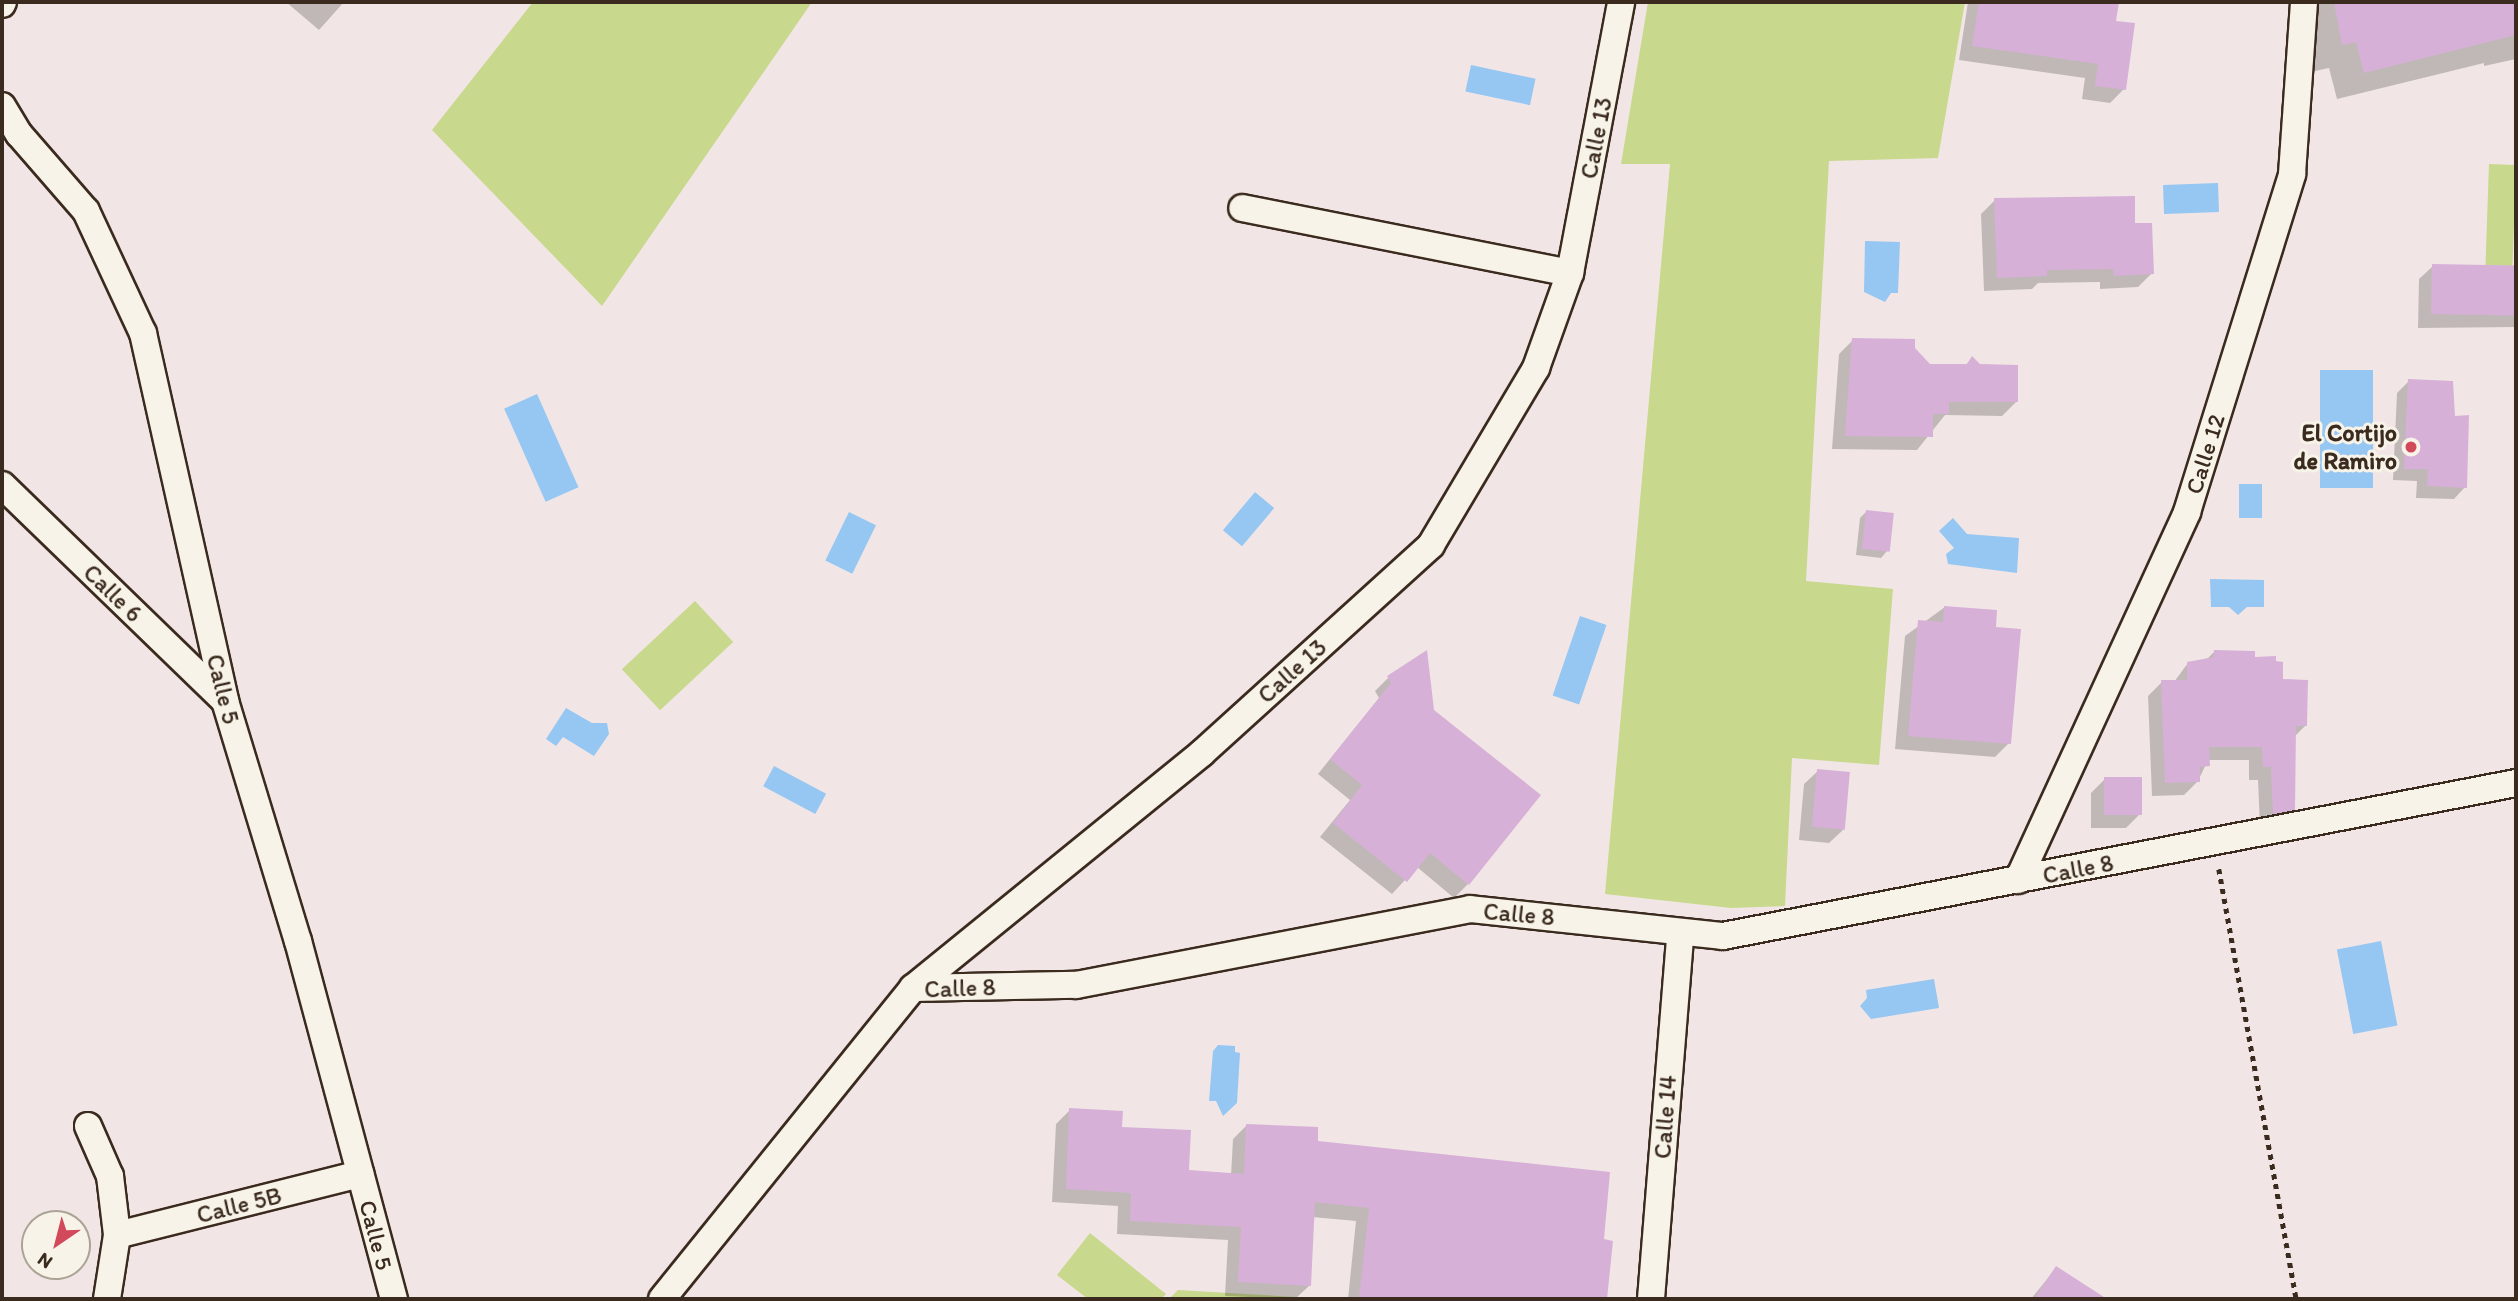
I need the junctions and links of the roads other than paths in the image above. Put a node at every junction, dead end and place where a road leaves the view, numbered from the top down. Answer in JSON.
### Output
{"nodes":[{"id":1,"x":1621,"y":2,"type":"edge"},
{"id":2,"x":2304,"y":2,"type":"edge"},
{"id":3,"x":2,"y":106,"type":"edge"},
{"id":4,"x":1242,"y":208,"type":"dead end"},
{"id":5,"x":1570,"y":273,"type":"junction"},
{"id":6,"x":2,"y":485,"type":"edge"},
{"id":7,"x":225,"y":701,"type":"junction"},
{"id":8,"x":2516,"y":783,"type":"edge"},
{"id":9,"x":2018,"y":880,"type":"junction"},
{"id":10,"x":1680,"y":935,"type":"junction"},
{"id":11,"x":913,"y":988,"type":"junction"},
{"id":12,"x":88,"y":1126,"type":"dead end"},
{"id":13,"x":360,"y":1174,"type":"junction"},
{"id":14,"x":117,"y":1235,"type":"junction"},
{"id":15,"x":107,"y":1299,"type":"edge"},
{"id":16,"x":394,"y":1299,"type":"edge"},
{"id":17,"x":662,"y":1299,"type":"edge"},
{"id":18,"x":1651,"y":1299,"type":"edge"}],
"edges":[{"from":1,"to":5,"type":"street","name":"Calle 13"},
{"from":2,"to":9,"type":"street","name":"Calle 12"},
{"from":3,"to":7,"type":"street","name":"Calle 5"},
{"from":4,"to":5,"type":"street"},
{"from":5,"to":11,"type":"street","name":"Calle 13"},
{"from":6,"to":7,"type":"street","name":"Calle 6"},
{"from":7,"to":13,"type":"street","name":"Calle 5"},
{"from":8,"to":9,"type":"street","name":"Calle 8"},
{"from":9,"to":10,"type":"street","name":"Calle 8"},
{"from":10,"to":11,"type":"street","name":"Calle 8"},
{"from":10,"to":18,"type":"street","name":"Calle 14"},
{"from":11,"to":17,"type":"street","name":"Calle 8"},
{"from":12,"to":14,"type":"street"},
{"from":13,"to":14,"type":"street","name":"Calle 5B"},
{"from":13,"to":16,"type":"street","name":"Calle 5"},
{"from":14,"to":15,"type":"street"}]}
